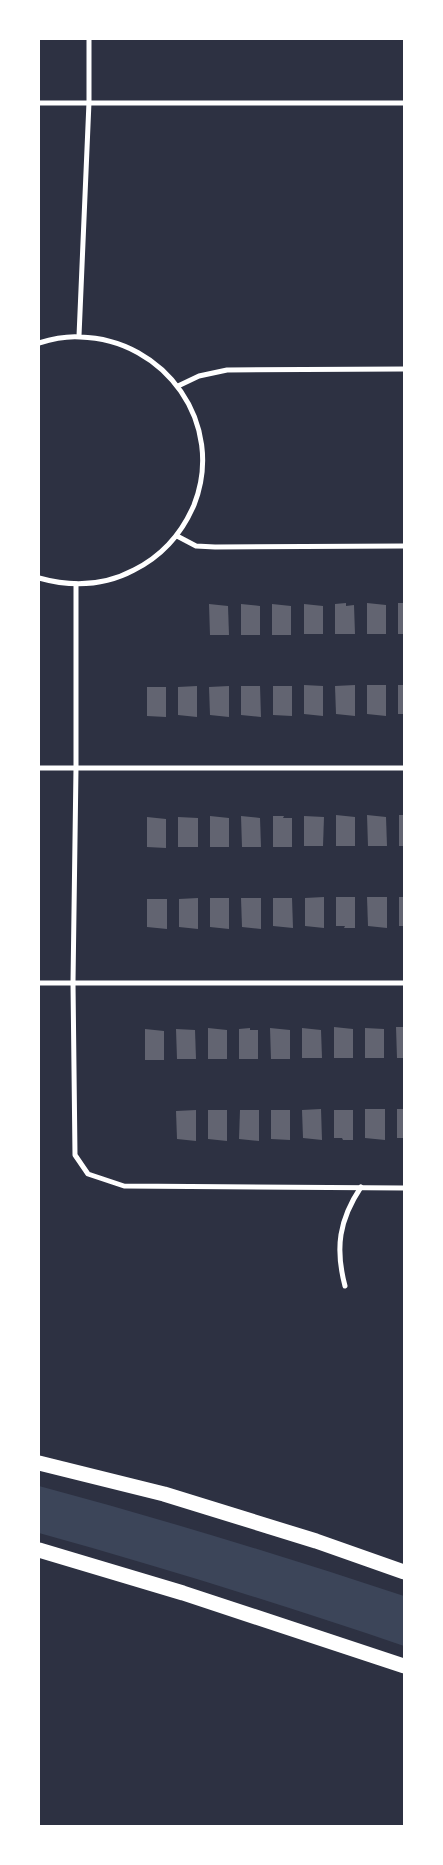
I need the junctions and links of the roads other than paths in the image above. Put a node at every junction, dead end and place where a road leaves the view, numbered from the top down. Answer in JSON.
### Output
{"nodes":[{"id":1,"x":88,"y":39,"type":"edge"},
{"id":2,"x":89,"y":102,"type":"junction"},
{"id":3,"x":39,"y":103,"type":"edge"},
{"id":4,"x":404,"y":103,"type":"edge"},
{"id":5,"x":79,"y":336,"type":"junction"},
{"id":6,"x":39,"y":343,"type":"edge"},
{"id":7,"x":404,"y":369,"type":"edge"},
{"id":8,"x":178,"y":386,"type":"junction"},
{"id":9,"x":177,"y":536,"type":"junction"},
{"id":10,"x":404,"y":546,"type":"edge"},
{"id":11,"x":39,"y":578,"type":"edge"},
{"id":12,"x":76,"y":584,"type":"junction"},
{"id":13,"x":39,"y":768,"type":"edge"},
{"id":14,"x":76,"y":768,"type":"junction"},
{"id":15,"x":404,"y":768,"type":"edge"},
{"id":16,"x":404,"y":982,"type":"edge"},
{"id":17,"x":39,"y":983,"type":"edge"},
{"id":18,"x":73,"y":983,"type":"junction"},
{"id":19,"x":361,"y":1187,"type":"junction"},
{"id":20,"x":404,"y":1188,"type":"edge"},
{"id":21,"x":345,"y":1286,"type":"dead end"},
{"id":22,"x":39,"y":1462,"type":"edge"},
{"id":23,"x":39,"y":1550,"type":"edge"},
{"id":24,"x":404,"y":1572,"type":"edge"},
{"id":25,"x":404,"y":1666,"type":"edge"}],
"edges":[{"from":1,"to":2,"type":"street"},
{"from":2,"to":3,"type":"street"},
{"from":2,"to":4,"type":"street"},
{"from":2,"to":5,"type":"street"},
{"from":5,"to":6,"type":"street"},
{"from":5,"to":8,"type":"street"},
{"from":7,"to":8,"type":"street"},
{"from":8,"to":9,"type":"street"},
{"from":9,"to":10,"type":"street"},
{"from":9,"to":12,"type":"street"},
{"from":11,"to":12,"type":"street"},
{"from":12,"to":14,"type":"street"},
{"from":13,"to":14,"type":"street"},
{"from":14,"to":15,"type":"street"},
{"from":14,"to":18,"type":"street"},
{"from":16,"to":18,"type":"street"},
{"from":17,"to":18,"type":"street"},
{"from":18,"to":19,"type":"street"},
{"from":19,"to":20,"type":"street"},
{"from":19,"to":21,"type":"street"},
{"from":22,"to":24,"type":"highway"},
{"from":23,"to":25,"type":"highway"}]}
